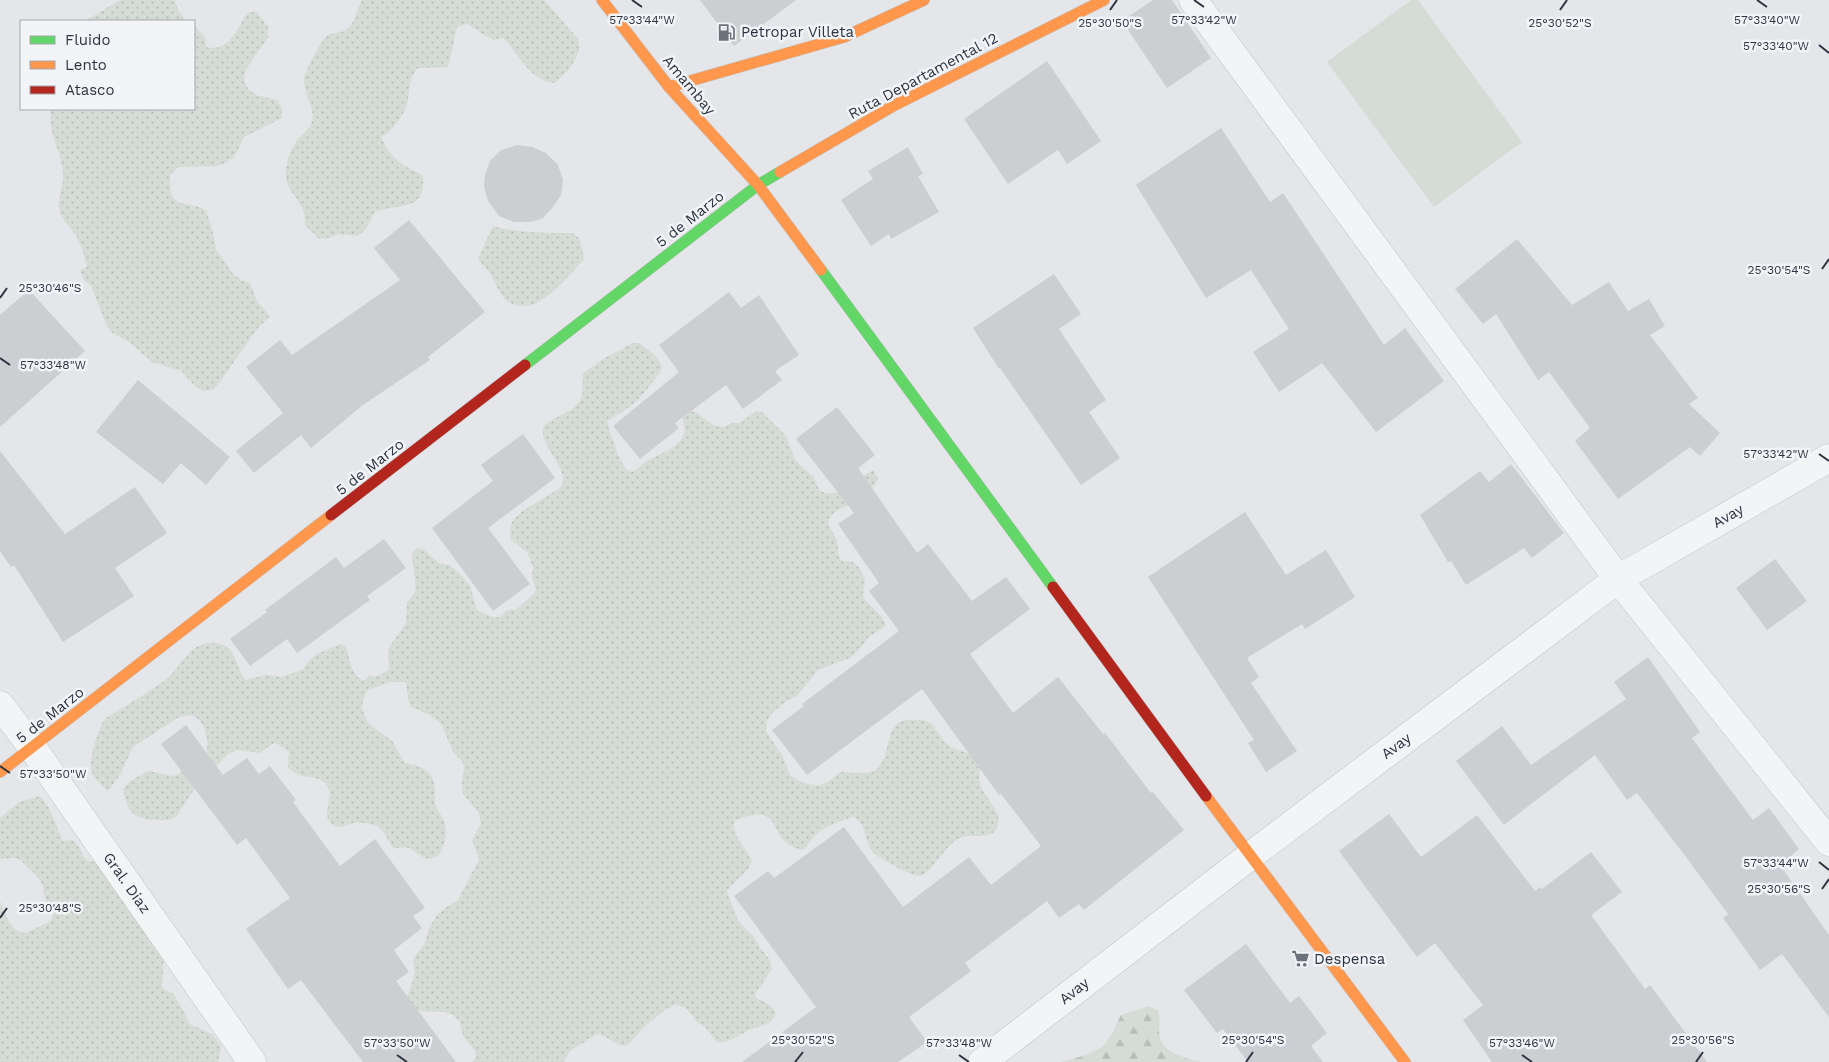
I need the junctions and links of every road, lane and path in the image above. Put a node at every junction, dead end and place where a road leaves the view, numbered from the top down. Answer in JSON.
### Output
{"nodes":[{"id":1,"x":602,"y":0,"type":"edge"},
{"id":2,"x":924,"y":0,"type":"edge"},
{"id":3,"x":1104,"y":0,"type":"edge"},
{"id":4,"x":1192,"y":0,"type":"edge"},
{"id":5,"x":669,"y":87,"type":"junction"},
{"id":6,"x":758,"y":185,"type":"junction"},
{"id":7,"x":1829,"y":458,"type":"edge"},
{"id":8,"x":1618,"y":578,"type":"junction"},
{"id":9,"x":0,"y":706,"type":"edge"},
{"id":10,"x":32,"y":748,"type":"junction"},
{"id":11,"x":0,"y":772,"type":"edge"},
{"id":12,"x":1829,"y":842,"type":"edge"},
{"id":13,"x":1250,"y":856,"type":"junction"},
{"id":14,"x":252,"y":1062,"type":"edge"},
{"id":15,"x":982,"y":1062,"type":"edge"},
{"id":16,"x":1405,"y":1062,"type":"edge"}],
"edges":[{"from":1,"to":5,"type":"street","name":"Amambay"},
{"from":2,"to":5,"type":"street"},
{"from":3,"to":6,"type":"street","name":"Ruta Departamental 12"},
{"from":4,"to":8,"type":"street"},
{"from":5,"to":6,"type":"street","name":"Amambay"},
{"from":6,"to":10,"type":"street","name":"5 de Marzo"},
{"from":6,"to":13,"type":"street","name":"Amambay"},
{"from":7,"to":8,"type":"street","name":"Avay"},
{"from":8,"to":12,"type":"street"},
{"from":8,"to":13,"type":"street","name":"Avay"},
{"from":9,"to":10,"type":"street","name":"Gral. Diaz"},
{"from":10,"to":11,"type":"street","name":"5 de Marzo"},
{"from":10,"to":14,"type":"street","name":"Gral. Diaz"},
{"from":13,"to":15,"type":"street","name":"Avay"},
{"from":13,"to":16,"type":"street","name":"Amambay"}]}
